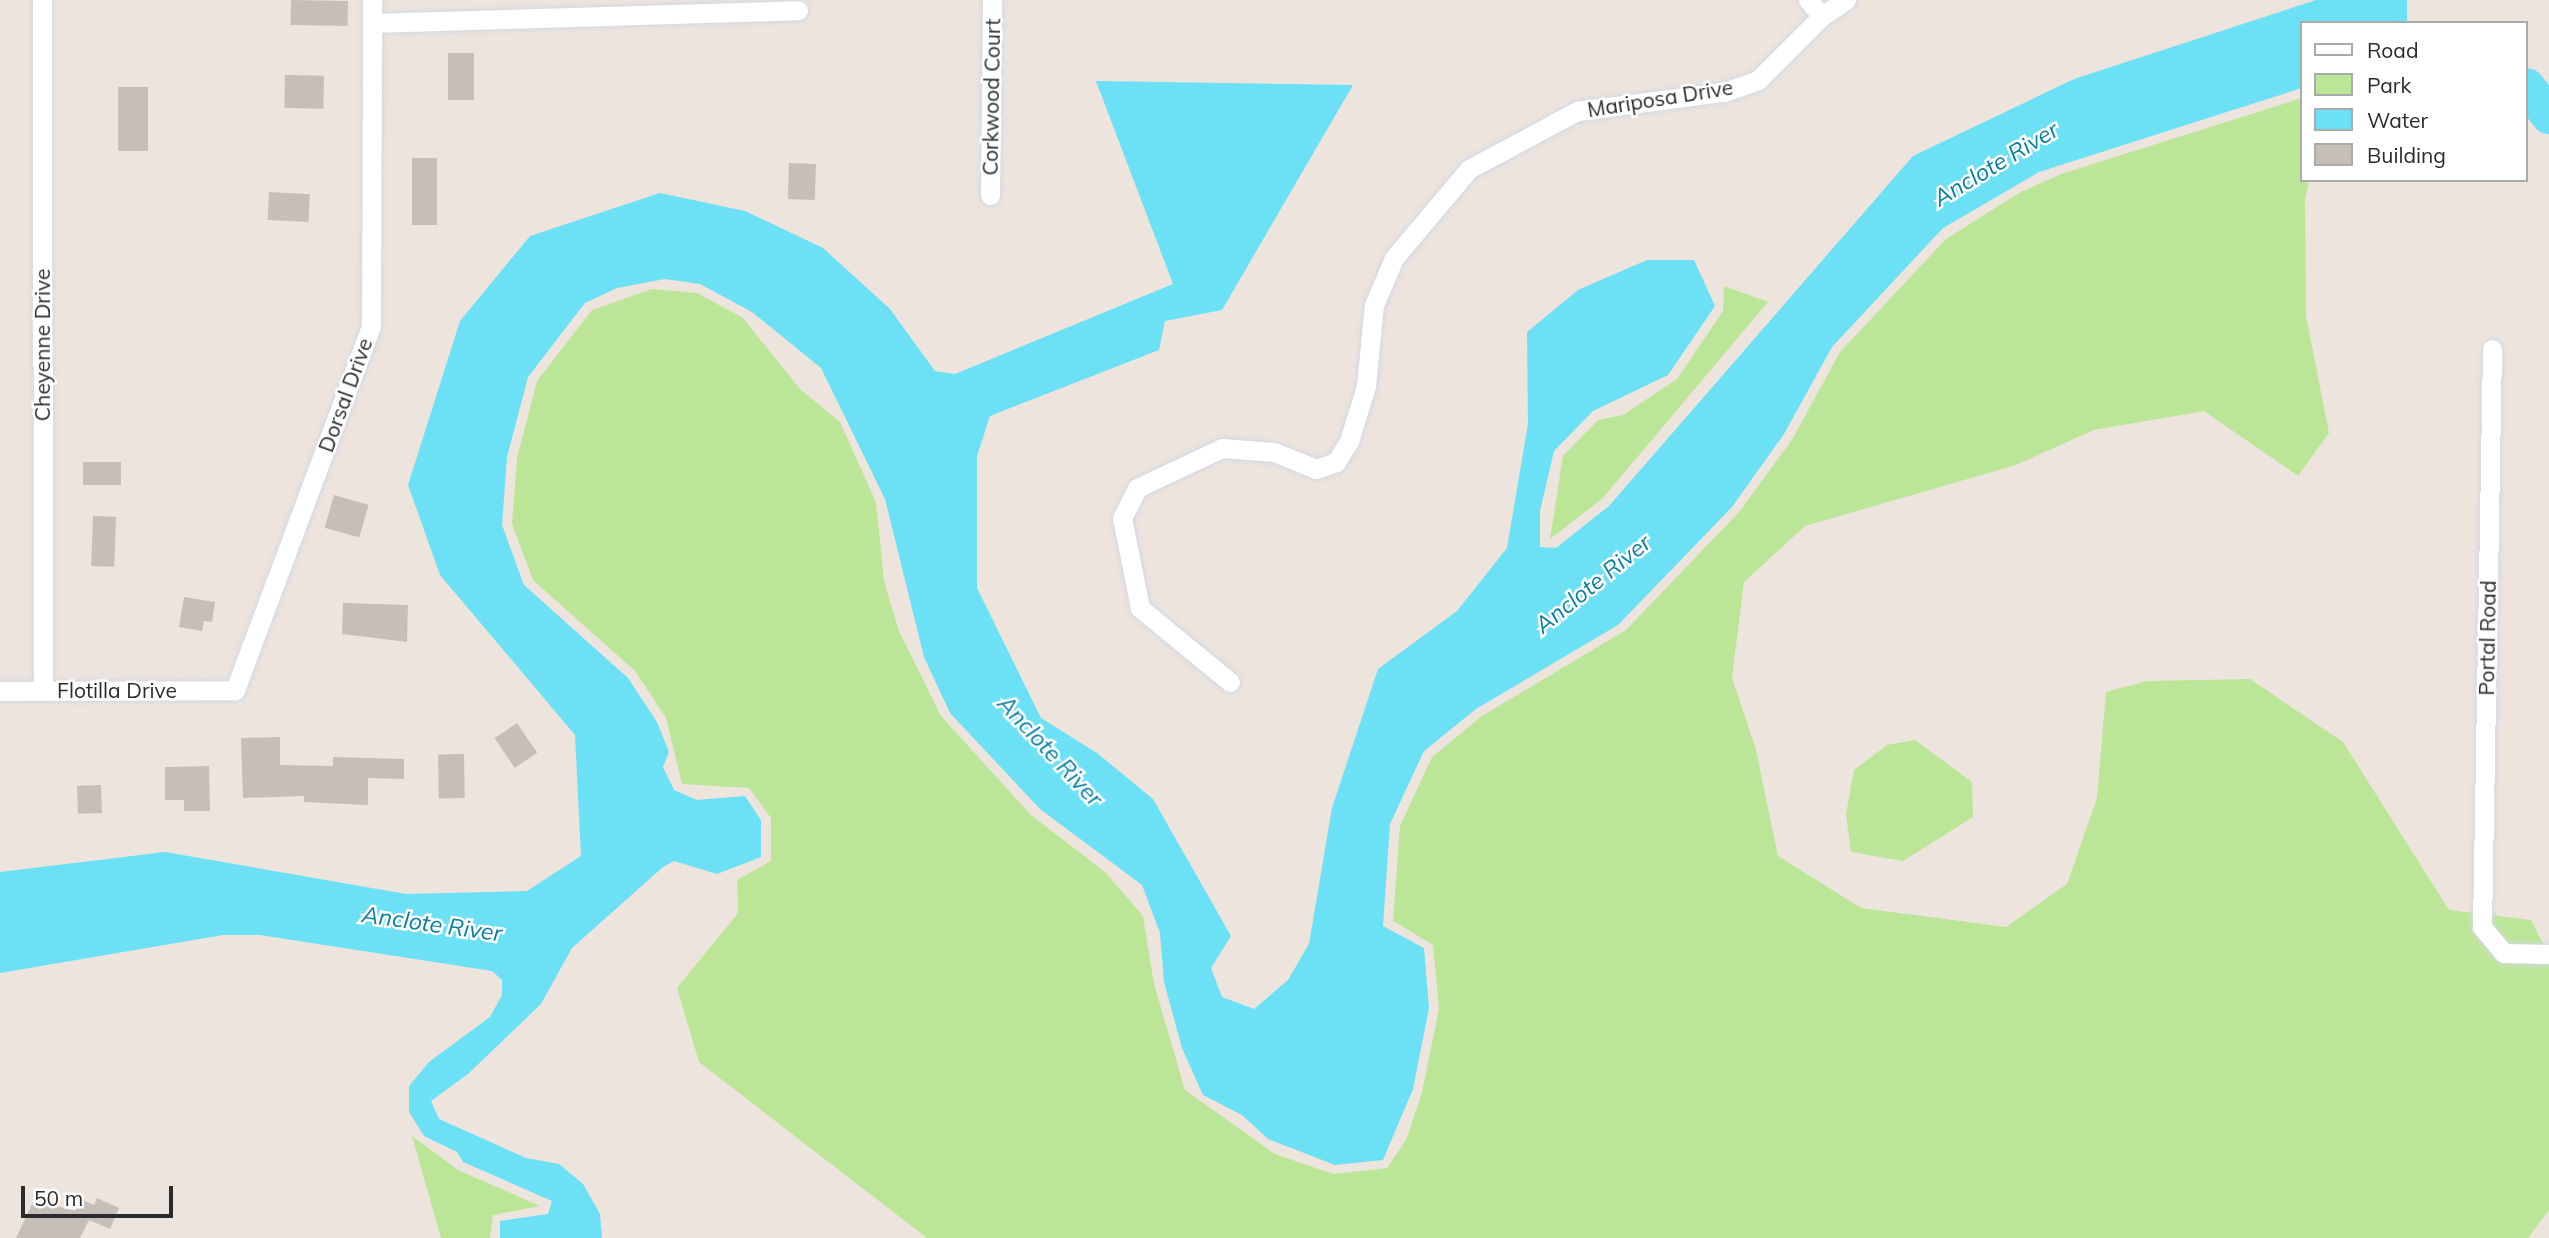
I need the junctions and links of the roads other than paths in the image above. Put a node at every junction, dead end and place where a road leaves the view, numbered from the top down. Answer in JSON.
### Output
{"nodes":[{"id":1,"x":42,"y":0,"type":"edge"},
{"id":2,"x":372,"y":0,"type":"edge"},
{"id":3,"x":992,"y":0,"type":"edge"},
{"id":4,"x":1808,"y":0,"type":"edge"},
{"id":5,"x":1846,"y":0,"type":"edge"},
{"id":6,"x":798,"y":10,"type":"dead end"},
{"id":7,"x":1822,"y":16,"type":"junction"},
{"id":8,"x":372,"y":23,"type":"junction"},
{"id":9,"x":990,"y":195,"type":"dead end"},
{"id":10,"x":2492,"y":349,"type":"dead end"},
{"id":11,"x":1230,"y":682,"type":"dead end"},
{"id":12,"x":43,"y":690,"type":"junction"},
{"id":13,"x":235,"y":690,"type":"joint"},
{"id":14,"x":0,"y":691,"type":"edge"},
{"id":15,"x":2549,"y":954,"type":"edge"}],
"edges":[{"from":1,"to":12,"type":"street","name":"Cheyenne Drive"},
{"from":2,"to":8,"type":"street","name":"Dorsal Drive"},
{"from":3,"to":9,"type":"street","name":"Corkwood Court"},
{"from":4,"to":7,"type":"street"},
{"from":5,"to":7,"type":"street","name":"Mariposa Drive"},
{"from":6,"to":8,"type":"street"},
{"from":7,"to":11,"type":"street","name":"Mariposa Drive"},
{"from":8,"to":13,"type":"street","name":"Dorsal Drive"},
{"from":10,"to":15,"type":"street","name":"Portal Road"},
{"from":12,"to":13,"type":"street","name":"Flotilla Drive"},
{"from":12,"to":14,"type":"street","name":"Flotilla Drive"}]}
